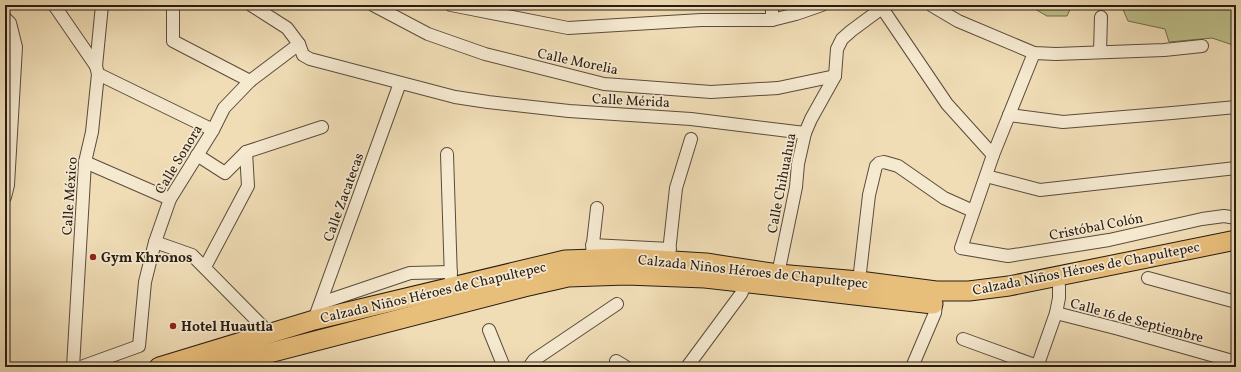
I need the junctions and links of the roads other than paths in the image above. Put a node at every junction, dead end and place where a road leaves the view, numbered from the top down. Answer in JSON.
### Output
{"nodes":[{"id":1,"x":54,"y":5,"type":"edge"},
{"id":2,"x":102,"y":5,"type":"edge"},
{"id":3,"x":173,"y":5,"type":"edge"},
{"id":4,"x":251,"y":5,"type":"edge"},
{"id":5,"x":374,"y":5,"type":"edge"},
{"id":6,"x":451,"y":5,"type":"edge"},
{"id":7,"x":772,"y":5,"type":"edge"},
{"id":8,"x":822,"y":5,"type":"edge"},
{"id":9,"x":931,"y":5,"type":"edge"},
{"id":10,"x":882,"y":7,"type":"edge"},
{"id":11,"x":1101,"y":17,"type":"dead end"},
{"id":12,"x":5,"y":18,"type":"edge"},
{"id":13,"x":772,"y":20,"type":"junction"},
{"id":14,"x":299,"y":44,"type":"junction"},
{"id":15,"x":1202,"y":46,"type":"dead end"},
{"id":16,"x":1100,"y":52,"type":"junction"},
{"id":17,"x":1034,"y":53,"type":"junction"},
{"id":18,"x":97,"y":70,"type":"junction"},
{"id":19,"x":834,"y":76,"type":"junction"},
{"id":20,"x":250,"y":81,"type":"junction"},
{"id":21,"x":400,"y":84,"type":"junction"},
{"id":22,"x":1236,"y":107,"type":"edge"},
{"id":23,"x":1010,"y":115,"type":"junction"},
{"id":24,"x":322,"y":127,"type":"dead end"},
{"id":25,"x":213,"y":130,"type":"junction"},
{"id":26,"x":806,"y":133,"type":"junction"},
{"id":27,"x":691,"y":139,"type":"dead end"},
{"id":28,"x":246,"y":152,"type":"junction"},
{"id":29,"x":447,"y":154,"type":"dead end"},
{"id":30,"x":197,"y":155,"type":"junction"},
{"id":31,"x":993,"y":155,"type":"junction"},
{"id":32,"x":85,"y":162,"type":"junction"},
{"id":33,"x":1236,"y":168,"type":"edge"},
{"id":34,"x":986,"y":176,"type":"junction"},
{"id":35,"x":5,"y":197,"type":"edge"},
{"id":36,"x":170,"y":199,"type":"junction"},
{"id":37,"x":597,"y":208,"type":"dead end"},
{"id":38,"x":973,"y":210,"type":"junction"},
{"id":39,"x":1232,"y":216,"type":"edge"},
{"id":40,"x":1236,"y":240,"type":"edge"},
{"id":41,"x":155,"y":242,"type":"junction"},
{"id":42,"x":592,"y":252,"type":"junction"},
{"id":43,"x":1236,"y":252,"type":"edge"},
{"id":44,"x":669,"y":255,"type":"junction"},
{"id":45,"x":205,"y":268,"type":"junction"},
{"id":46,"x":778,"y":274,"type":"junction"},
{"id":47,"x":1148,"y":278,"type":"dead end"},
{"id":48,"x":451,"y":280,"type":"junction"},
{"id":49,"x":859,"y":281,"type":"junction"},
{"id":50,"x":746,"y":283,"type":"junction"},
{"id":51,"x":1059,"y":286,"type":"junction"},
{"id":52,"x":1236,"y":302,"type":"edge"},
{"id":53,"x":617,"y":304,"type":"dead end"},
{"id":54,"x":936,"y":304,"type":"junction"},
{"id":55,"x":318,"y":311,"type":"junction"},
{"id":56,"x":1056,"y":314,"type":"junction"},
{"id":57,"x":489,"y":330,"type":"dead end"},
{"id":58,"x":270,"y":333,"type":"junction"},
{"id":59,"x":963,"y":339,"type":"dead end"},
{"id":60,"x":1236,"y":362,"type":"edge"},
{"id":61,"x":73,"y":367,"type":"edge"},
{"id":62,"x":81,"y":367,"type":"edge"},
{"id":63,"x":159,"y":367,"type":"edge"},
{"id":64,"x":215,"y":367,"type":"edge"},
{"id":65,"x":504,"y":367,"type":"edge"},
{"id":66,"x":529,"y":367,"type":"edge"},
{"id":67,"x":687,"y":367,"type":"edge"},
{"id":68,"x":912,"y":367,"type":"edge"},
{"id":69,"x":1038,"y":367,"type":"edge"}],
"edges":[{"from":1,"to":18,"type":"street"},
{"from":2,"to":18,"type":"street","name":"Calle México"},
{"from":3,"to":20,"type":"street"},
{"from":4,"to":14,"type":"street","name":"Calle Mérida"},
{"from":5,"to":19,"type":"street","name":"Calle Morelia"},
{"from":6,"to":13,"type":"street"},
{"from":7,"to":13,"type":"street"},
{"from":8,"to":13,"type":"street"},
{"from":9,"to":17,"type":"street"},
{"from":10,"to":19,"type":"street","name":"Calle Chihuahua"},
{"from":10,"to":31,"type":"street"},
{"from":11,"to":16,"type":"street"},
{"from":12,"to":35,"type":"street"},
{"from":14,"to":20,"type":"street","name":"Calle Sonora"},
{"from":14,"to":21,"type":"street","name":"Calle Mérida"},
{"from":15,"to":16,"type":"street"},
{"from":16,"to":17,"type":"street"},
{"from":17,"to":23,"type":"street"},
{"from":18,"to":25,"type":"street"},
{"from":18,"to":32,"type":"street","name":"Calle México"},
{"from":19,"to":26,"type":"street","name":"Calle Chihuahua"},
{"from":20,"to":25,"type":"street","name":"Calle Sonora"},
{"from":21,"to":26,"type":"street","name":"Calle Mérida"},
{"from":21,"to":55,"type":"street","name":"Calle Zacatecas"},
{"from":22,"to":23,"type":"street"},
{"from":23,"to":31,"type":"street"},
{"from":24,"to":28,"type":"street"},
{"from":25,"to":30,"type":"street","name":"Calle Sonora"},
{"from":26,"to":46,"type":"street","name":"Calle Chihuahua"},
{"from":27,"to":44,"type":"street"},
{"from":28,"to":30,"type":"street"},
{"from":28,"to":45,"type":"street"},
{"from":29,"to":48,"type":"street"},
{"from":30,"to":36,"type":"street","name":"Calle Sonora"},
{"from":31,"to":34,"type":"street"},
{"from":32,"to":36,"type":"street"},
{"from":32,"to":61,"type":"street","name":"Calle México"},
{"from":33,"to":34,"type":"street"},
{"from":34,"to":38,"type":"street"},
{"from":36,"to":41,"type":"street","name":"Calle Sonora"},
{"from":37,"to":42,"type":"street"},
{"from":38,"to":39,"type":"street","name":"Cristóbal Colón"},
{"from":38,"to":49,"type":"street"},
{"from":40,"to":49,"type":"main road","name":"Calzada Niños Héroes de Chapultepec"},
{"from":41,"to":45,"type":"street"},
{"from":41,"to":62,"type":"street","name":"Calle Sonora"},
{"from":42,"to":44,"type":"main road","name":"Calzada Niños Héroes de Chapultepec"},
{"from":42,"to":48,"type":"main road","name":"Calzada Niños Héroes de Chapultepec"},
{"from":43,"to":51,"type":"main road","name":"Calzada Niños Héroes de Chapultepec"},
{"from":44,"to":46,"type":"main road","name":"Calzada Niños Héroes de Chapultepec"},
{"from":45,"to":58,"type":"street"},
{"from":46,"to":49,"type":"main road","name":"Calzada Niños Héroes de Chapultepec"},
{"from":47,"to":52,"type":"street"},
{"from":48,"to":55,"type":"main road","name":"Calzada Niños Héroes de Chapultepec"},
{"from":50,"to":54,"type":"main road","name":"Calzada Niños Héroes de Chapultepec"},
{"from":50,"to":64,"type":"main road","name":"Calzada Niños Héroes de Chapultepec"},
{"from":50,"to":67,"type":"street"},
{"from":51,"to":54,"type":"main road","name":"Calzada Niños Héroes de Chapultepec"},
{"from":51,"to":56,"type":"street","name":"Calle 16 de Septiembre"},
{"from":53,"to":66,"type":"street"},
{"from":54,"to":68,"type":"street"},
{"from":55,"to":58,"type":"main road","name":"Calzada Niños Héroes de Chapultepec"},
{"from":56,"to":60,"type":"street","name":"Calle 16 de Septiembre"},
{"from":56,"to":69,"type":"street"},
{"from":57,"to":65,"type":"street"},
{"from":58,"to":63,"type":"main road","name":"Calzada Niños Héroes de Chapultepec"},
{"from":59,"to":69,"type":"street"}]}
